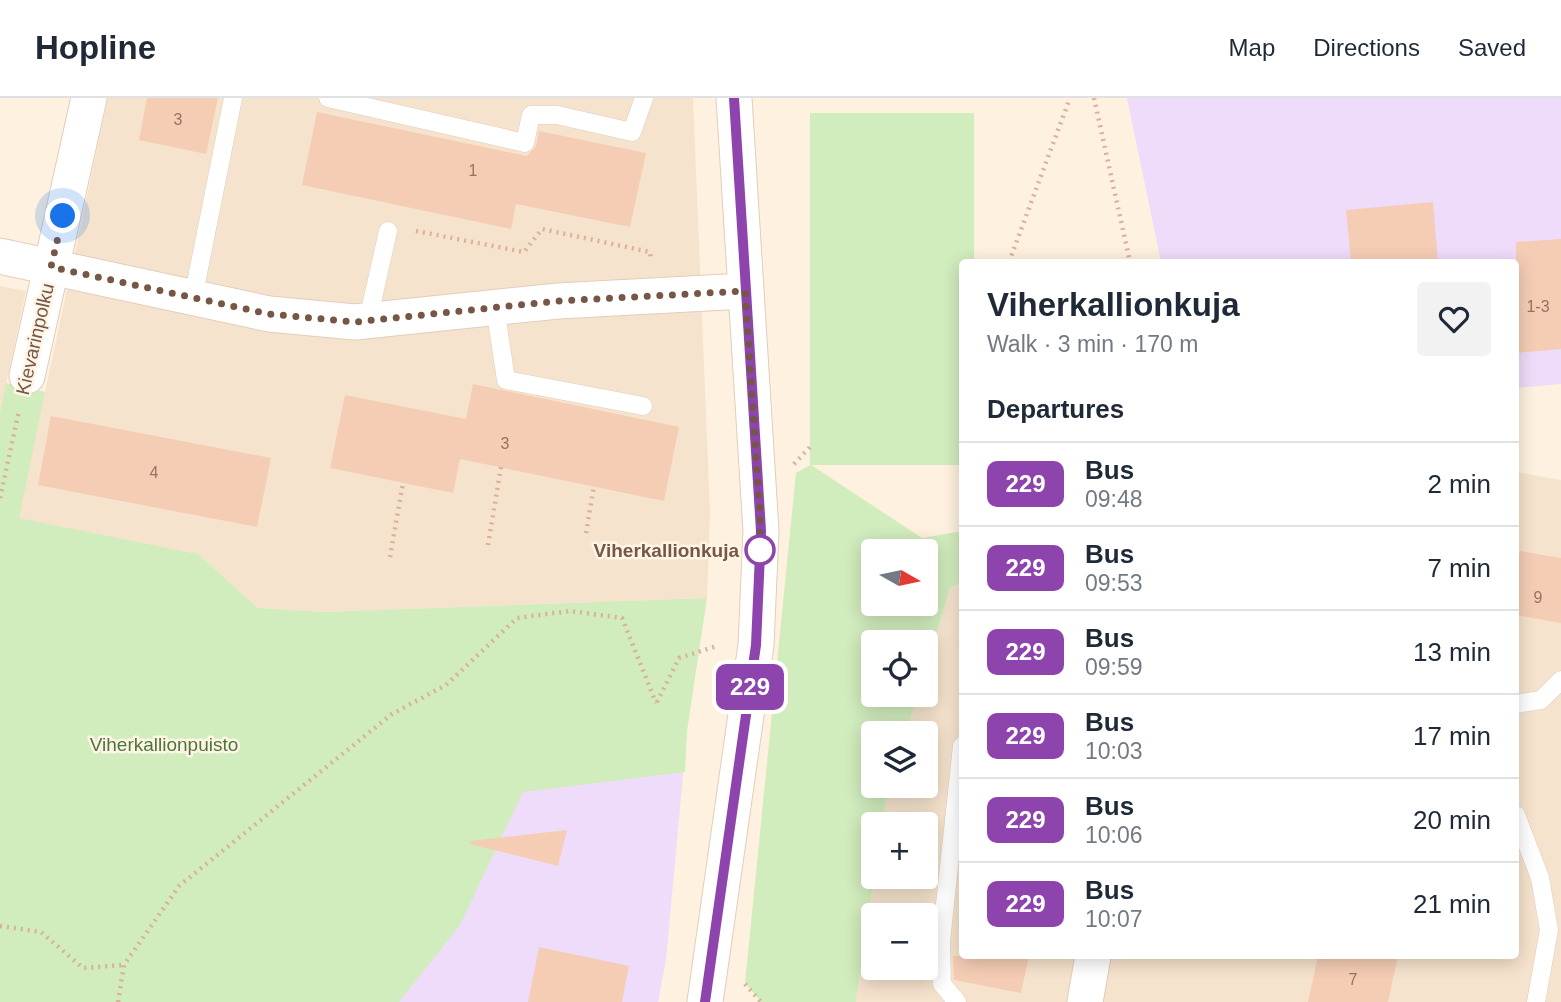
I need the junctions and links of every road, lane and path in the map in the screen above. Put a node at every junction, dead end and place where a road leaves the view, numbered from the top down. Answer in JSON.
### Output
{"nodes":[{"id":1,"x":89,"y":98,"type":"edge"},
{"id":2,"x":233,"y":98,"type":"edge"},
{"id":3,"x":328,"y":98,"type":"edge"},
{"id":4,"x":644,"y":98,"type":"edge"},
{"id":5,"x":734,"y":98,"type":"edge"},
{"id":6,"x":1070,"y":98,"type":"edge"},
{"id":7,"x":1094,"y":98,"type":"edge"},
{"id":8,"x":388,"y":231,"type":"joint"},
{"id":9,"x":0,"y":256,"type":"edge"},
{"id":10,"x":1010,"y":259,"type":"edge"},
{"id":11,"x":1129,"y":259,"type":"edge"},
{"id":12,"x":51,"y":267,"type":"junction"},
{"id":13,"x":745,"y":291,"type":"junction"},
{"id":14,"x":656,"y":296,"type":"junction"},
{"id":15,"x":193,"y":298,"type":"junction"},
{"id":16,"x":495,"y":307,"type":"junction"},
{"id":17,"x":368,"y":320,"type":"junction"},
{"id":18,"x":27,"y":376,"type":"joint"},
{"id":19,"x":643,"y":406,"type":"dead end"},
{"id":20,"x":501,"y":467,"type":"dead end"},
{"id":21,"x":403,"y":483,"type":"dead end"},
{"id":22,"x":594,"y":486,"type":"dead end"},
{"id":23,"x":0,"y":498,"type":"edge"},
{"id":24,"x":586,"y":533,"type":"dead end"},
{"id":25,"x":488,"y":545,"type":"dead end"},
{"id":26,"x":390,"y":557,"type":"dead end"},
{"id":27,"x":717,"y":646,"type":"dead end"},
{"id":28,"x":1561,"y":680,"type":"edge"},
{"id":29,"x":1519,"y":704,"type":"edge"},
{"id":30,"x":959,"y":773,"type":"edge"},
{"id":31,"x":1519,"y":823,"type":"edge"},
{"id":32,"x":0,"y":926,"type":"edge"},
{"id":33,"x":1092,"y":959,"type":"edge"},
{"id":34,"x":124,"y":965,"type":"junction"},
{"id":35,"x":737,"y":977,"type":"dead end"},
{"id":36,"x":118,"y":1002,"type":"edge"},
{"id":37,"x":705,"y":1002,"type":"edge"},
{"id":38,"x":761,"y":1002,"type":"edge"},
{"id":39,"x":957,"y":1002,"type":"edge"},
{"id":40,"x":1085,"y":1002,"type":"edge"},
{"id":41,"x":1536,"y":1002,"type":"edge"}],
"edges":[{"from":1,"to":12,"type":"street","name":"Kievarinpolku"},
{"from":2,"to":15,"type":"lane"},
{"from":3,"to":4,"type":"lane"},
{"from":5,"to":13,"type":"street"},
{"from":6,"to":10,"type":"path"},
{"from":7,"to":11,"type":"path"},
{"from":8,"to":14,"type":"path"},
{"from":8,"to":17,"type":"lane"},
{"from":9,"to":12,"type":"street"},
{"from":12,"to":15,"type":"street"},
{"from":12,"to":18,"type":"street","name":"Kievarinpolku"},
{"from":13,"to":14,"type":"street"},
{"from":13,"to":37,"type":"street"},
{"from":14,"to":16,"type":"street"},
{"from":15,"to":17,"type":"street"},
{"from":16,"to":17,"type":"street"},
{"from":16,"to":19,"type":"lane"},
{"from":18,"to":23,"type":"path","name":"Kievarinpolku"},
{"from":20,"to":25,"type":"path"},
{"from":21,"to":26,"type":"path"},
{"from":22,"to":24,"type":"path"},
{"from":27,"to":34,"type":"path"},
{"from":28,"to":29,"type":"lane"},
{"from":30,"to":39,"type":"lane"},
{"from":31,"to":41,"type":"lane"},
{"from":32,"to":34,"type":"path"},
{"from":33,"to":40,"type":"street"},
{"from":34,"to":36,"type":"path"},
{"from":35,"to":38,"type":"path"}]}
